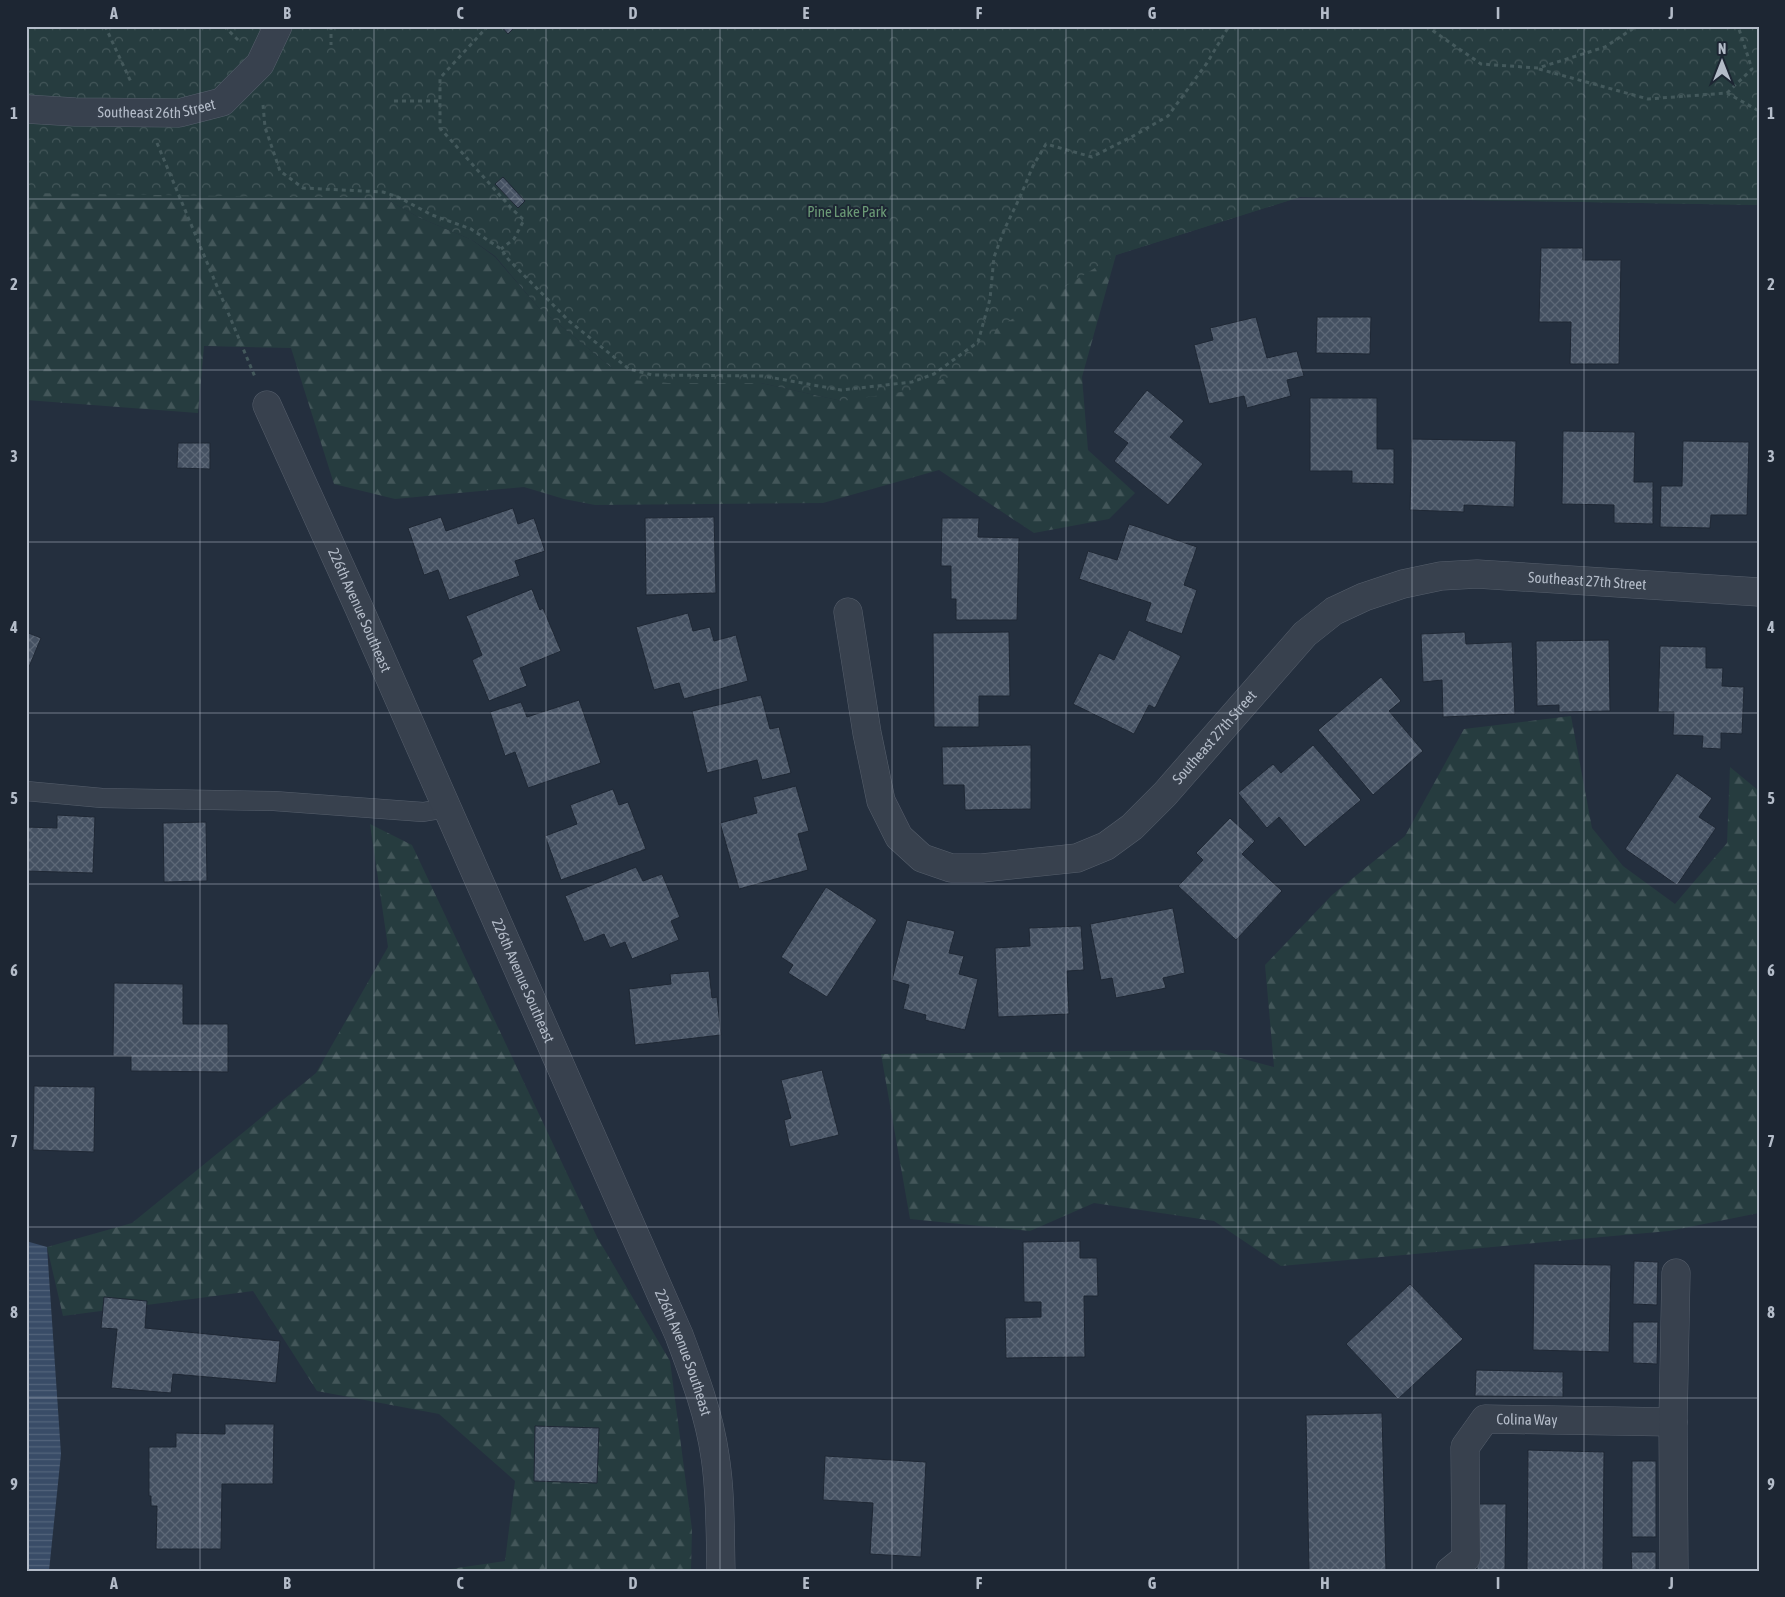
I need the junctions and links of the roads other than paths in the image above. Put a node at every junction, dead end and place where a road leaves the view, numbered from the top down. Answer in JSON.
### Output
{"nodes":[{"id":1,"x":278,"y":26,"type":"edge"},
{"id":2,"x":26,"y":109,"type":"edge"},
{"id":3,"x":267,"y":405,"type":"road end"},
{"id":4,"x":1759,"y":592,"type":"edge"},
{"id":5,"x":848,"y":612,"type":"dead end"},
{"id":6,"x":26,"y":791,"type":"edge"},
{"id":7,"x":447,"y":808,"type":"junction"},
{"id":8,"x":1676,"y":1273,"type":"dead end"},
{"id":9,"x":1673,"y":1422,"type":"junction"},
{"id":10,"x":721,"y":1571,"type":"edge"},
{"id":11,"x":1450,"y":1571,"type":"edge"},
{"id":12,"x":1674,"y":1571,"type":"edge"}],
"edges":[{"from":1,"to":2,"type":"street","name":"Southeast 26th Street"},
{"from":3,"to":7,"type":"street","name":"226th Avenue Southeast"},
{"from":4,"to":5,"type":"street","name":"Southeast 27th Street"},
{"from":6,"to":7,"type":"lane"},
{"from":7,"to":10,"type":"street","name":"226th Avenue Southeast"},
{"from":8,"to":9,"type":"street"},
{"from":9,"to":11,"type":"street","name":"Colina Way"},
{"from":9,"to":12,"type":"street"}]}
